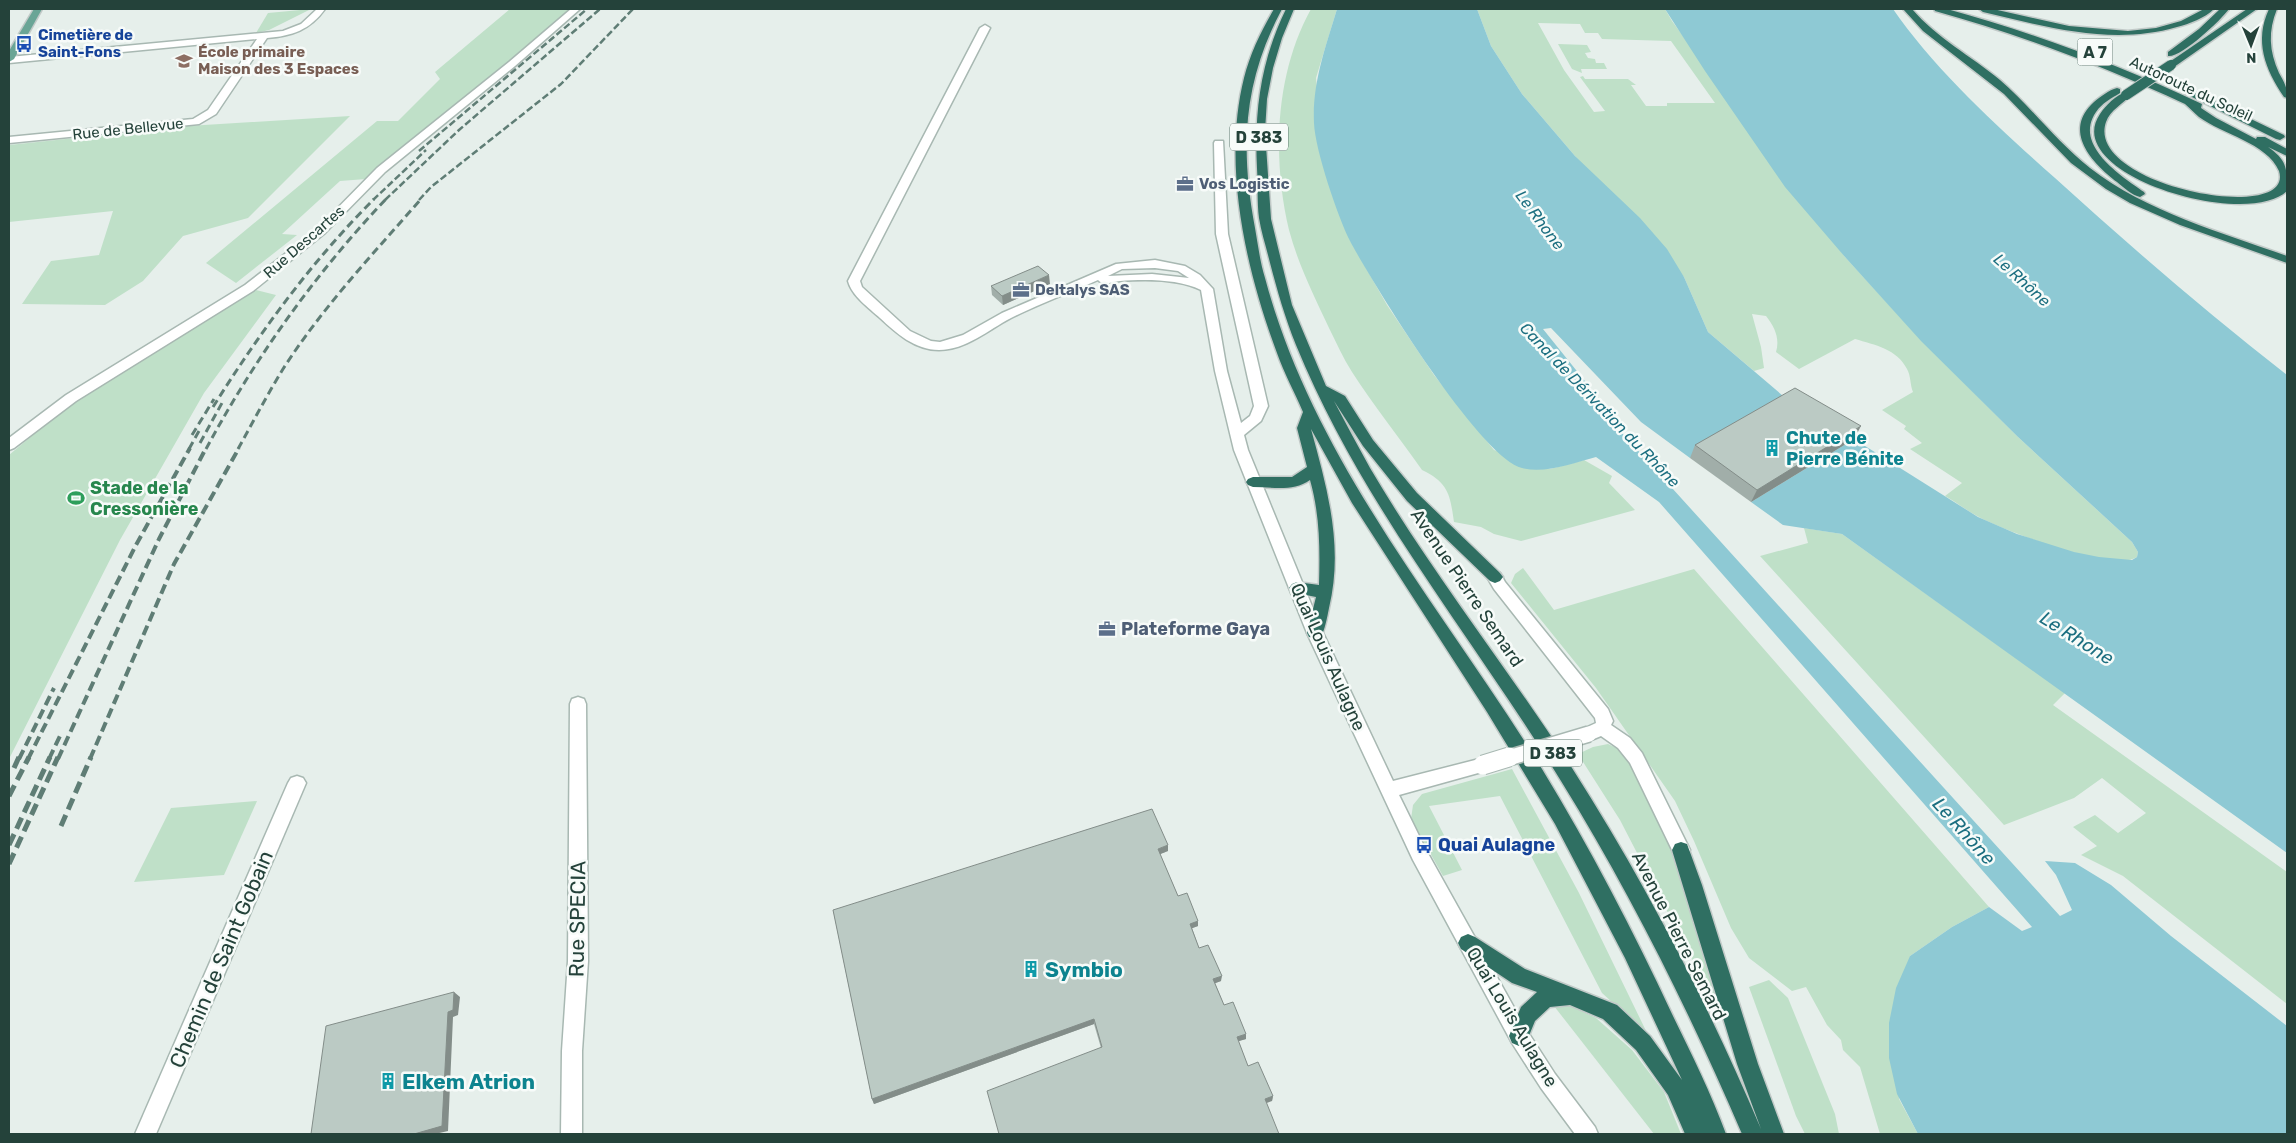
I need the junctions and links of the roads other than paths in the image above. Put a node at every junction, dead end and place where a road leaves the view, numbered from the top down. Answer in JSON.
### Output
{"nodes":[{"id":1,"x":38,"y":9,"type":"edge"},
{"id":2,"x":321,"y":9,"type":"edge"},
{"id":3,"x":576,"y":9,"type":"edge"},
{"id":4,"x":1268,"y":9,"type":"edge"},
{"id":5,"x":1278,"y":9,"type":"edge"},
{"id":6,"x":1290,"y":9,"type":"edge"},
{"id":7,"x":1297,"y":9,"type":"edge"},
{"id":8,"x":1907,"y":9,"type":"edge"},
{"id":9,"x":1938,"y":9,"type":"edge"},
{"id":10,"x":1965,"y":9,"type":"edge"},
{"id":11,"x":1983,"y":9,"type":"edge"},
{"id":12,"x":2210,"y":9,"type":"edge"},
{"id":13,"x":2225,"y":9,"type":"edge"},
{"id":14,"x":2253,"y":9,"type":"edge"},
{"id":15,"x":2273,"y":9,"type":"edge"},
{"id":16,"x":985,"y":28,"type":"dead end"},
{"id":17,"x":1281,"y":34,"type":"junction"},
{"id":18,"x":264,"y":36,"type":"junction"},
{"id":19,"x":9,"y":59,"type":"edge"},
{"id":20,"x":1254,"y":60,"type":"junction"},
{"id":21,"x":2166,"y":63,"type":"junction"},
{"id":22,"x":2121,"y":93,"type":"junction"},
{"id":23,"x":2287,"y":95,"type":"edge"},
{"id":24,"x":2189,"y":102,"type":"junction"},
{"id":25,"x":9,"y":140,"type":"edge"},
{"id":26,"x":2287,"y":141,"type":"edge"},
{"id":27,"x":1219,"y":143,"type":"dead end"},
{"id":28,"x":2287,"y":153,"type":"edge"},
{"id":29,"x":2264,"y":252,"type":"junction"},
{"id":30,"x":2287,"y":260,"type":"edge"},
{"id":31,"x":1322,"y":389,"type":"junction"},
{"id":32,"x":1310,"y":412,"type":"junction"},
{"id":33,"x":1237,"y":433,"type":"junction"},
{"id":34,"x":9,"y":445,"type":"edge"},
{"id":35,"x":1315,"y":467,"type":"junction"},
{"id":36,"x":1253,"y":482,"type":"junction"},
{"id":37,"x":1496,"y":577,"type":"joint"},
{"id":38,"x":1297,"y":588,"type":"junction"},
{"id":39,"x":1326,"y":588,"type":"junction"},
{"id":40,"x":1315,"y":633,"type":"junction"},
{"id":41,"x":578,"y":704,"type":"dead end"},
{"id":42,"x":1596,"y":731,"type":"junction"},
{"id":43,"x":297,"y":783,"type":"dead end"},
{"id":44,"x":1388,"y":790,"type":"junction"},
{"id":45,"x":1681,"y":850,"type":"joint"},
{"id":46,"x":1468,"y":943,"type":"junction"},
{"id":47,"x":1570,"y":995,"type":"junction"},
{"id":48,"x":1519,"y":1036,"type":"junction"},
{"id":49,"x":145,"y":1134,"type":"edge"},
{"id":50,"x":570,"y":1134,"type":"edge"},
{"id":51,"x":1588,"y":1134,"type":"edge"},
{"id":52,"x":1696,"y":1134,"type":"edge"},
{"id":53,"x":1716,"y":1134,"type":"edge"},
{"id":54,"x":1753,"y":1134,"type":"edge"},
{"id":55,"x":1774,"y":1134,"type":"edge"}],
"edges":[{"from":1,"to":19,"type":"main road"},
{"from":2,"to":18,"type":"street"},
{"from":3,"to":34,"type":"street","name":"Rue Descartes"},
{"from":4,"to":20,"type":"highway"},
{"from":5,"to":20,"type":"highway","number":"D 383"},
{"from":6,"to":17,"type":"highway","number":"D 383"},
{"from":7,"to":17,"type":"highway"},
{"from":8,"to":29,"type":"highway"},
{"from":9,"to":24,"type":"highway","name":"Autoroute du Soleil","number":"A 7"},
{"from":10,"to":26,"type":"highway","name":"Autoroute du Soleil","number":"A 7"},
{"from":11,"to":12,"type":"highway"},
{"from":13,"to":21,"type":"highway"},
{"from":14,"to":21,"type":"highway"},
{"from":15,"to":23,"type":"highway"},
{"from":16,"to":33,"type":"street","name":"Quai Louis Aulagne"},
{"from":17,"to":31,"type":"highway","name":"Avenue Pierre Semard","number":"D 383"},
{"from":18,"to":19,"type":"street"},
{"from":18,"to":25,"type":"street","name":"Rue de Bellevue"},
{"from":20,"to":32,"type":"highway","number":"D 383"},
{"from":21,"to":22,"type":"highway","bridge":true},
{"from":22,"to":24,"type":"highway"},
{"from":22,"to":29,"type":"highway"},
{"from":24,"to":28,"type":"highway","name":"Autoroute du Soleil","number":"A 7"},
{"from":27,"to":33,"type":"street"},
{"from":29,"to":30,"type":"highway"},
{"from":31,"to":37,"type":"highway"},
{"from":31,"to":54,"type":"highway","name":"Avenue Pierre Semard","number":"D 383"},
{"from":32,"to":35,"type":"highway"},
{"from":32,"to":53,"type":"highway","number":"D 383"},
{"from":33,"to":36,"type":"street","name":"Quai Louis Aulagne"},
{"from":35,"to":36,"type":"highway"},
{"from":35,"to":39,"type":"highway"},
{"from":36,"to":38,"type":"street","name":"Quai Louis Aulagne"},
{"from":37,"to":42,"type":"street"},
{"from":38,"to":39,"type":"highway"},
{"from":38,"to":40,"type":"street","name":"Quai Louis Aulagne"},
{"from":39,"to":40,"type":"highway"},
{"from":40,"to":44,"type":"street","name":"Quai Louis Aulagne"},
{"from":41,"to":50,"type":"street","name":"Rue SPECIA"},
{"from":42,"to":44,"type":"street","bridge":true},
{"from":42,"to":45,"type":"street"},
{"from":43,"to":49,"type":"street","name":"Chemin de Saint Gobain"},
{"from":44,"to":46,"type":"street","name":"Quai Louis Aulagne"},
{"from":45,"to":55,"type":"highway"},
{"from":46,"to":47,"type":"highway"},
{"from":46,"to":48,"type":"street","name":"Quai Louis Aulagne"},
{"from":47,"to":48,"type":"highway"},
{"from":47,"to":52,"type":"highway"},
{"from":48,"to":51,"type":"street","name":"Quai Louis Aulagne"}]}
